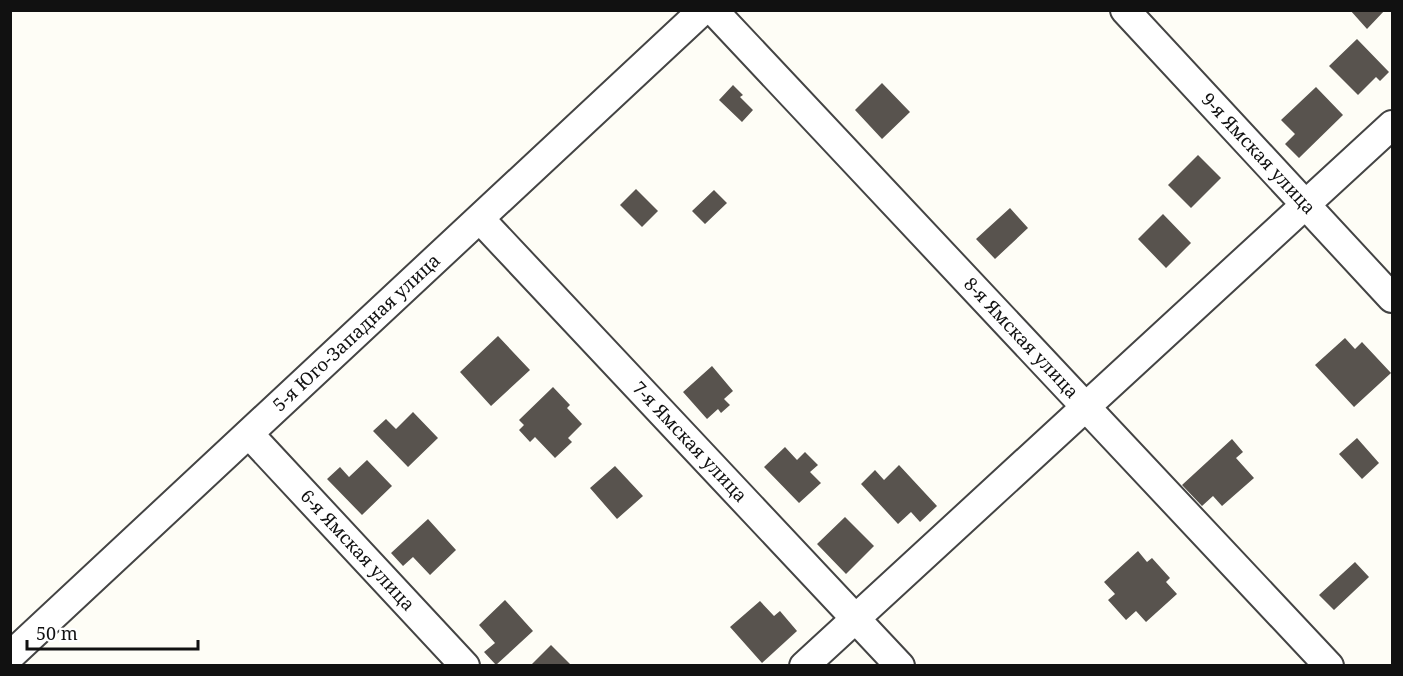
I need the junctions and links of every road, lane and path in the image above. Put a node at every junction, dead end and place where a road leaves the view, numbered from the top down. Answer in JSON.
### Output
{"nodes":[{"id":1,"x":702,"y":10,"type":"edge"},
{"id":2,"x":713,"y":10,"type":"edge"},
{"id":3,"x":1125,"y":10,"type":"edge"},
{"id":4,"x":1392,"y":125,"type":"edge"},
{"id":5,"x":1305,"y":206,"type":"junction"},
{"id":6,"x":480,"y":219,"type":"junction"},
{"id":7,"x":1392,"y":298,"type":"edge"},
{"id":8,"x":1085,"y":408,"type":"junction"},
{"id":9,"x":249,"y":434,"type":"junction"},
{"id":10,"x":855,"y":618,"type":"junction"},
{"id":11,"x":10,"y":656,"type":"edge"},
{"id":12,"x":465,"y":666,"type":"edge"},
{"id":13,"x":804,"y":666,"type":"edge"},
{"id":14,"x":900,"y":666,"type":"edge"},
{"id":15,"x":1329,"y":666,"type":"edge"}],
"edges":[{"from":1,"to":6,"type":"street","name":"5-я Юго-Западная улица"},
{"from":2,"to":8,"type":"street","name":"8-я Ямская улица"},
{"from":3,"to":5,"type":"street","name":"9-я Ямская улица"},
{"from":4,"to":5,"type":"street"},
{"from":5,"to":7,"type":"street","name":"9-я Ямская улица"},
{"from":5,"to":8,"type":"street"},
{"from":6,"to":9,"type":"street","name":"5-я Юго-Западная улица"},
{"from":6,"to":10,"type":"street","name":"7-я Ямская улица"},
{"from":8,"to":10,"type":"street"},
{"from":8,"to":15,"type":"street","name":"8-я Ямская улица"},
{"from":9,"to":11,"type":"street","name":"5-я Юго-Западная улица"},
{"from":9,"to":12,"type":"street","name":"6-я Ямская улица"},
{"from":10,"to":13,"type":"street"},
{"from":10,"to":14,"type":"street","name":"7-я Ямская улица"}]}
